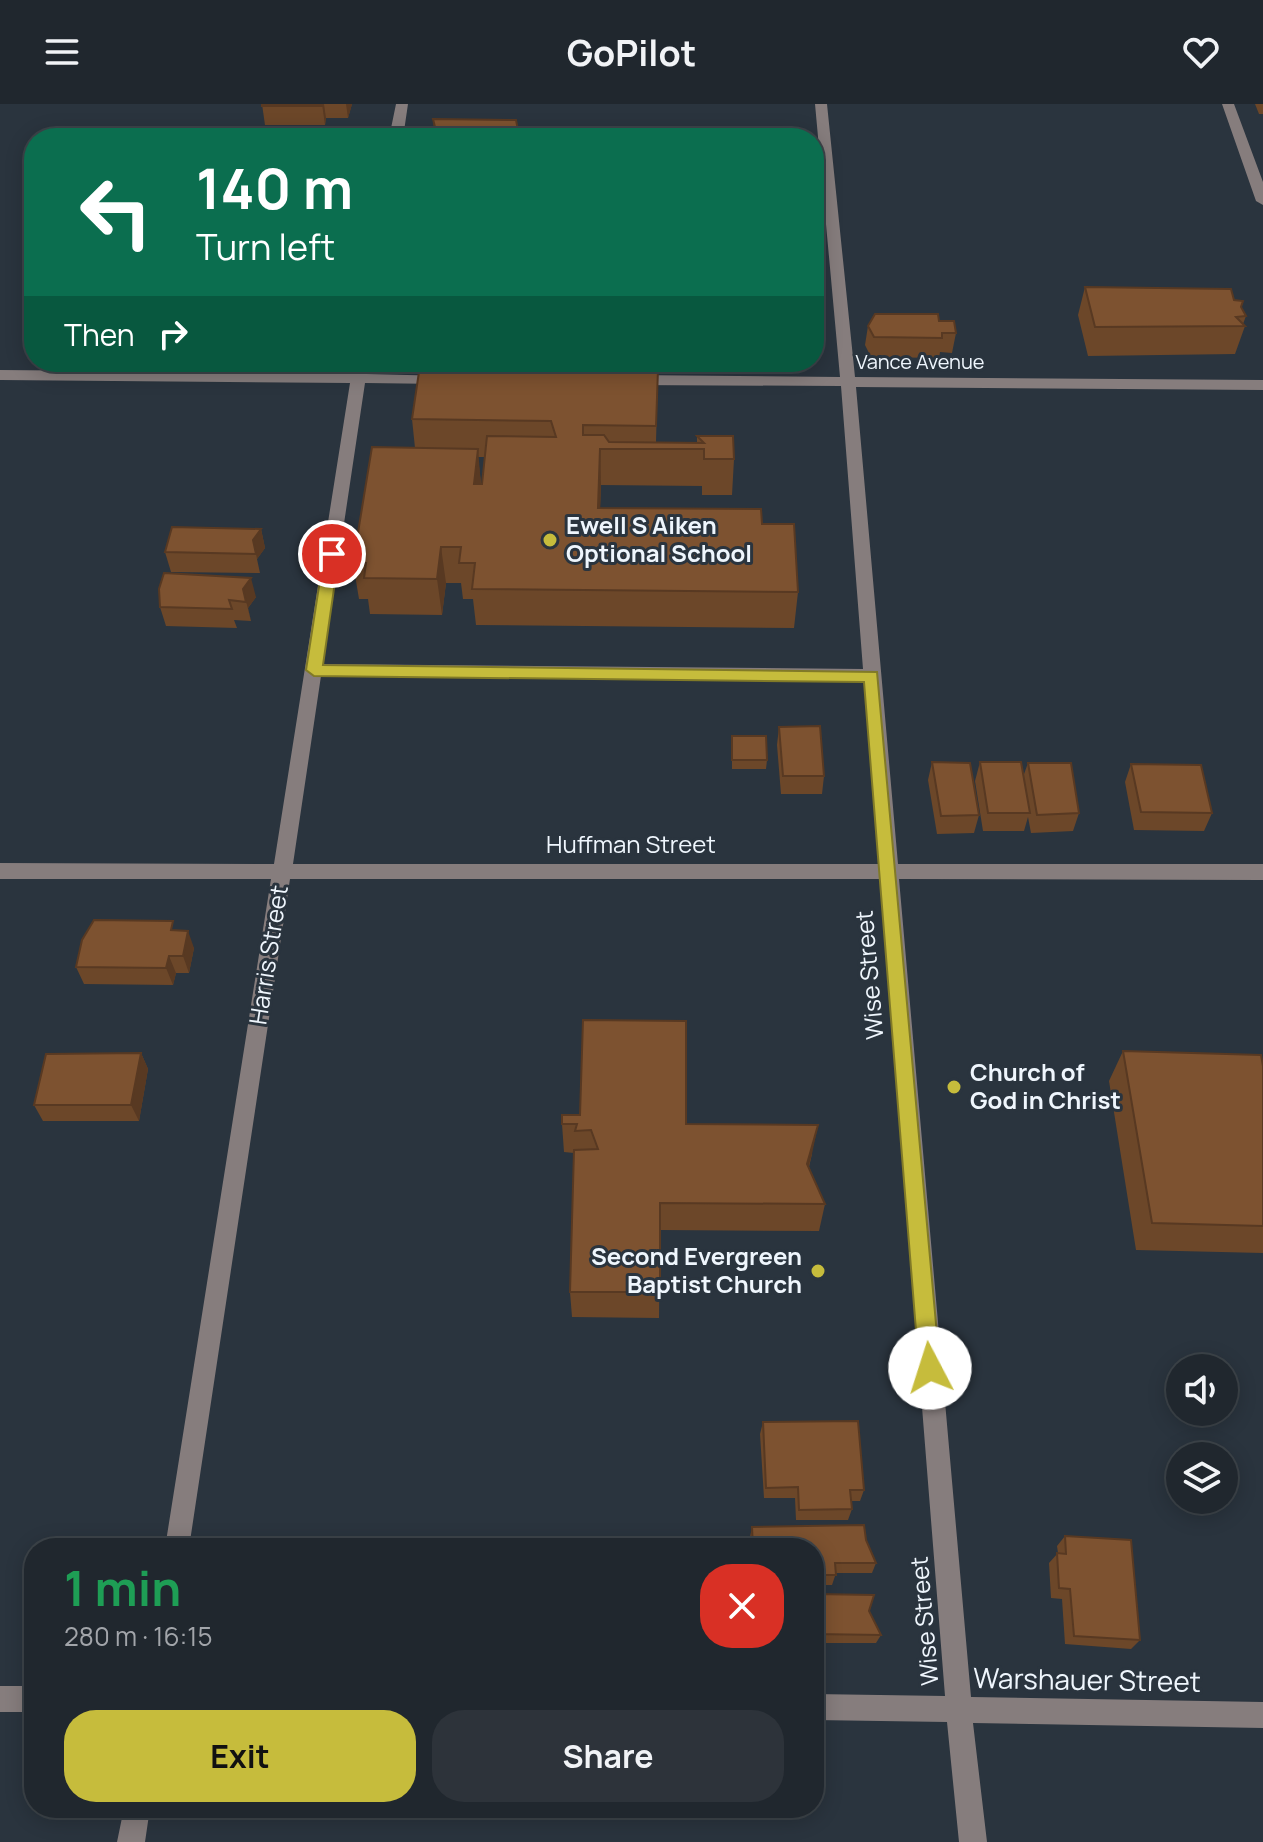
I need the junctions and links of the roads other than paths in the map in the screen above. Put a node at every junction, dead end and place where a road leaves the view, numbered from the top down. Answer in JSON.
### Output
{"nodes":[{"id":1,"x":402,"y":104,"type":"edge"},
{"id":2,"x":821,"y":104,"type":"edge"},
{"id":3,"x":1228,"y":104,"type":"edge"},
{"id":4,"x":398,"y":128,"type":"edge"},
{"id":5,"x":823,"y":128,"type":"edge"},
{"id":6,"x":824,"y":135,"type":"edge"},
{"id":7,"x":1263,"y":201,"type":"edge"},
{"id":8,"x":216,"y":372,"type":"edge"},
{"id":9,"x":360,"y":372,"type":"edge"},
{"id":10,"x":381,"y":372,"type":"edge"},
{"id":11,"x":0,"y":375,"type":"edge"},
{"id":12,"x":453,"y":379,"type":"edge"},
{"id":13,"x":611,"y":380,"type":"edge"},
{"id":14,"x":848,"y":382,"type":"junction"},
{"id":15,"x":1263,"y":385,"type":"edge"},
{"id":16,"x":314,"y":670,"type":"junction"},
{"id":17,"x":872,"y":676,"type":"junction"},
{"id":18,"x":0,"y":871,"type":"edge"},
{"id":19,"x":887,"y":871,"type":"junction"},
{"id":20,"x":282,"y":872,"type":"junction"},
{"id":21,"x":1263,"y":872,"type":"edge"},
{"id":22,"x":179,"y":1538,"type":"edge"},
{"id":23,"x":0,"y":1699,"type":"edge"},
{"id":24,"x":24,"y":1699,"type":"edge"},
{"id":25,"x":824,"y":1707,"type":"edge"},
{"id":26,"x":959,"y":1709,"type":"junction"},
{"id":27,"x":1263,"y":1715,"type":"edge"},
{"id":28,"x":135,"y":1818,"type":"edge"},
{"id":29,"x":131,"y":1842,"type":"edge"},
{"id":30,"x":973,"y":1842,"type":"edge"}],
"edges":[{"from":1,"to":4,"type":"street"},
{"from":2,"to":5,"type":"street","name":"Wise Street"},
{"from":3,"to":7,"type":"street"},
{"from":6,"to":14,"type":"street","name":"Wise Street"},
{"from":8,"to":11,"type":"street"},
{"from":9,"to":16,"type":"street","name":"Harris Street"},
{"from":10,"to":12,"type":"street"},
{"from":13,"to":14,"type":"street","name":"Vance Avenue"},
{"from":14,"to":15,"type":"street","name":"Vance Avenue"},
{"from":14,"to":17,"type":"street","name":"Wise Street"},
{"from":16,"to":17,"type":"street"},
{"from":16,"to":20,"type":"street","name":"Harris Street"},
{"from":17,"to":19,"type":"street","name":"Wise Street"},
{"from":18,"to":20,"type":"street","name":"Huffman Street"},
{"from":19,"to":20,"type":"street","name":"Huffman Street"},
{"from":19,"to":21,"type":"street","name":"Huffman Street"},
{"from":19,"to":26,"type":"street","name":"Wise Street"},
{"from":20,"to":22,"type":"street","name":"Harris Street"},
{"from":23,"to":24,"type":"street"},
{"from":25,"to":26,"type":"street","name":"Warshauer Street"},
{"from":26,"to":27,"type":"street","name":"Warshauer Street"},
{"from":26,"to":30,"type":"street","name":"Wise Street"},
{"from":28,"to":29,"type":"street"}]}
